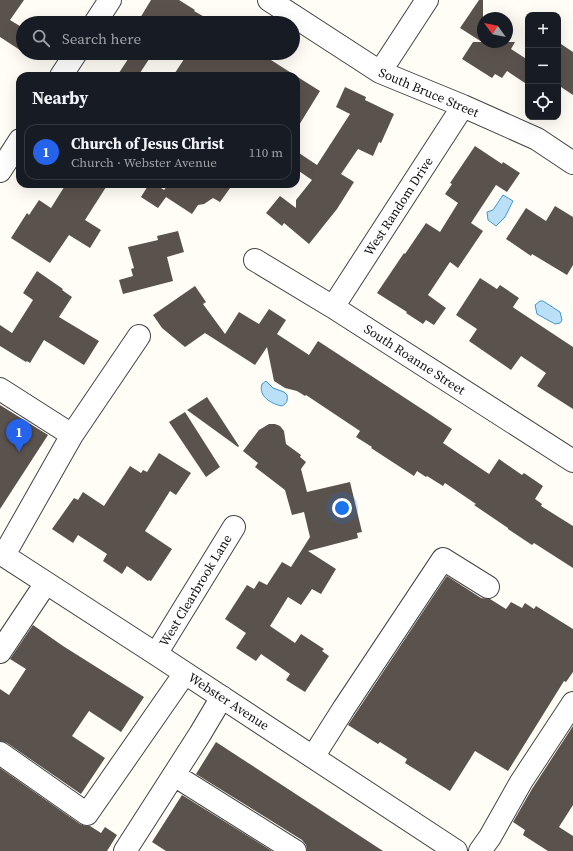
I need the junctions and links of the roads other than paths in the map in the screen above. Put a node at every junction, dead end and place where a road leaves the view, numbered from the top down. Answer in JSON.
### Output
{"nodes":[{"id":1,"x":110,"y":0,"type":"edge"},
{"id":2,"x":269,"y":0,"type":"edge"},
{"id":3,"x":427,"y":0,"type":"edge"},
{"id":4,"x":100,"y":16,"type":"edge"},
{"id":5,"x":294,"y":16,"type":"edge"},
{"id":6,"x":300,"y":20,"type":"edge"},
{"id":7,"x":71,"y":60,"type":"edge"},
{"id":8,"x":64,"y":72,"type":"edge"},
{"id":9,"x":380,"y":72,"type":"junction"},
{"id":10,"x":463,"y":106,"type":"junction"},
{"id":11,"x":16,"y":146,"type":"edge"},
{"id":12,"x":573,"y":162,"type":"edge"},
{"id":13,"x":0,"y":170,"type":"edge"},
{"id":14,"x":255,"y":260,"type":"dead end"},
{"id":15,"x":333,"y":307,"type":"junction"},
{"id":16,"x":139,"y":336,"type":"dead end"},
{"id":17,"x":0,"y":389,"type":"edge"},
{"id":18,"x":72,"y":435,"type":"junction"},
{"id":19,"x":573,"y":461,"type":"edge"},
{"id":20,"x":234,"y":527,"type":"dead end"},
{"id":21,"x":2,"y":554,"type":"edge"},
{"id":22,"x":46,"y":582,"type":"junction"},
{"id":23,"x":488,"y":587,"type":"dead end"},
{"id":24,"x":0,"y":652,"type":"edge"},
{"id":25,"x":156,"y":654,"type":"junction"},
{"id":26,"x":185,"y":673,"type":"junction"},
{"id":27,"x":222,"y":696,"type":"junction"},
{"id":28,"x":573,"y":703,"type":"edge"},
{"id":29,"x":0,"y":753,"type":"edge"},
{"id":30,"x":313,"y":757,"type":"junction"},
{"id":31,"x":174,"y":775,"type":"junction"},
{"id":32,"x":125,"y":851,"type":"edge"},
{"id":33,"x":295,"y":851,"type":"edge"},
{"id":34,"x":456,"y":851,"type":"edge"},
{"id":35,"x":480,"y":851,"type":"edge"}],
"edges":[{"from":1,"to":4,"type":"street"},
{"from":2,"to":5,"type":"street","name":"South Bruce Street"},
{"from":3,"to":9,"type":"street"},
{"from":6,"to":9,"type":"street","name":"South Bruce Street"},
{"from":7,"to":8,"type":"street"},
{"from":9,"to":10,"type":"street","name":"South Bruce Street"},
{"from":10,"to":12,"type":"street","name":"South Bruce Street"},
{"from":10,"to":15,"type":"street","name":"West Random Drive"},
{"from":11,"to":13,"type":"street"},
{"from":14,"to":15,"type":"street","name":"South Roanne Street"},
{"from":15,"to":19,"type":"street","name":"South Roanne Street"},
{"from":16,"to":18,"type":"street"},
{"from":17,"to":18,"type":"street"},
{"from":18,"to":21,"type":"street"},
{"from":20,"to":25,"type":"street","name":"West Clearbrook Lane"},
{"from":21,"to":22,"type":"street","name":"Webster Avenue"},
{"from":22,"to":24,"type":"street"},
{"from":22,"to":25,"type":"street","name":"Webster Avenue"},
{"from":23,"to":30,"type":"street"},
{"from":25,"to":26,"type":"street","name":"Webster Avenue"},
{"from":26,"to":27,"type":"street","name":"Webster Avenue"},
{"from":26,"to":29,"type":"street"},
{"from":27,"to":30,"type":"street","name":"Webster Avenue"},
{"from":27,"to":31,"type":"street"},
{"from":28,"to":35,"type":"street"},
{"from":30,"to":34,"type":"street","name":"Webster Avenue"},
{"from":31,"to":32,"type":"street"},
{"from":31,"to":33,"type":"street"}]}
